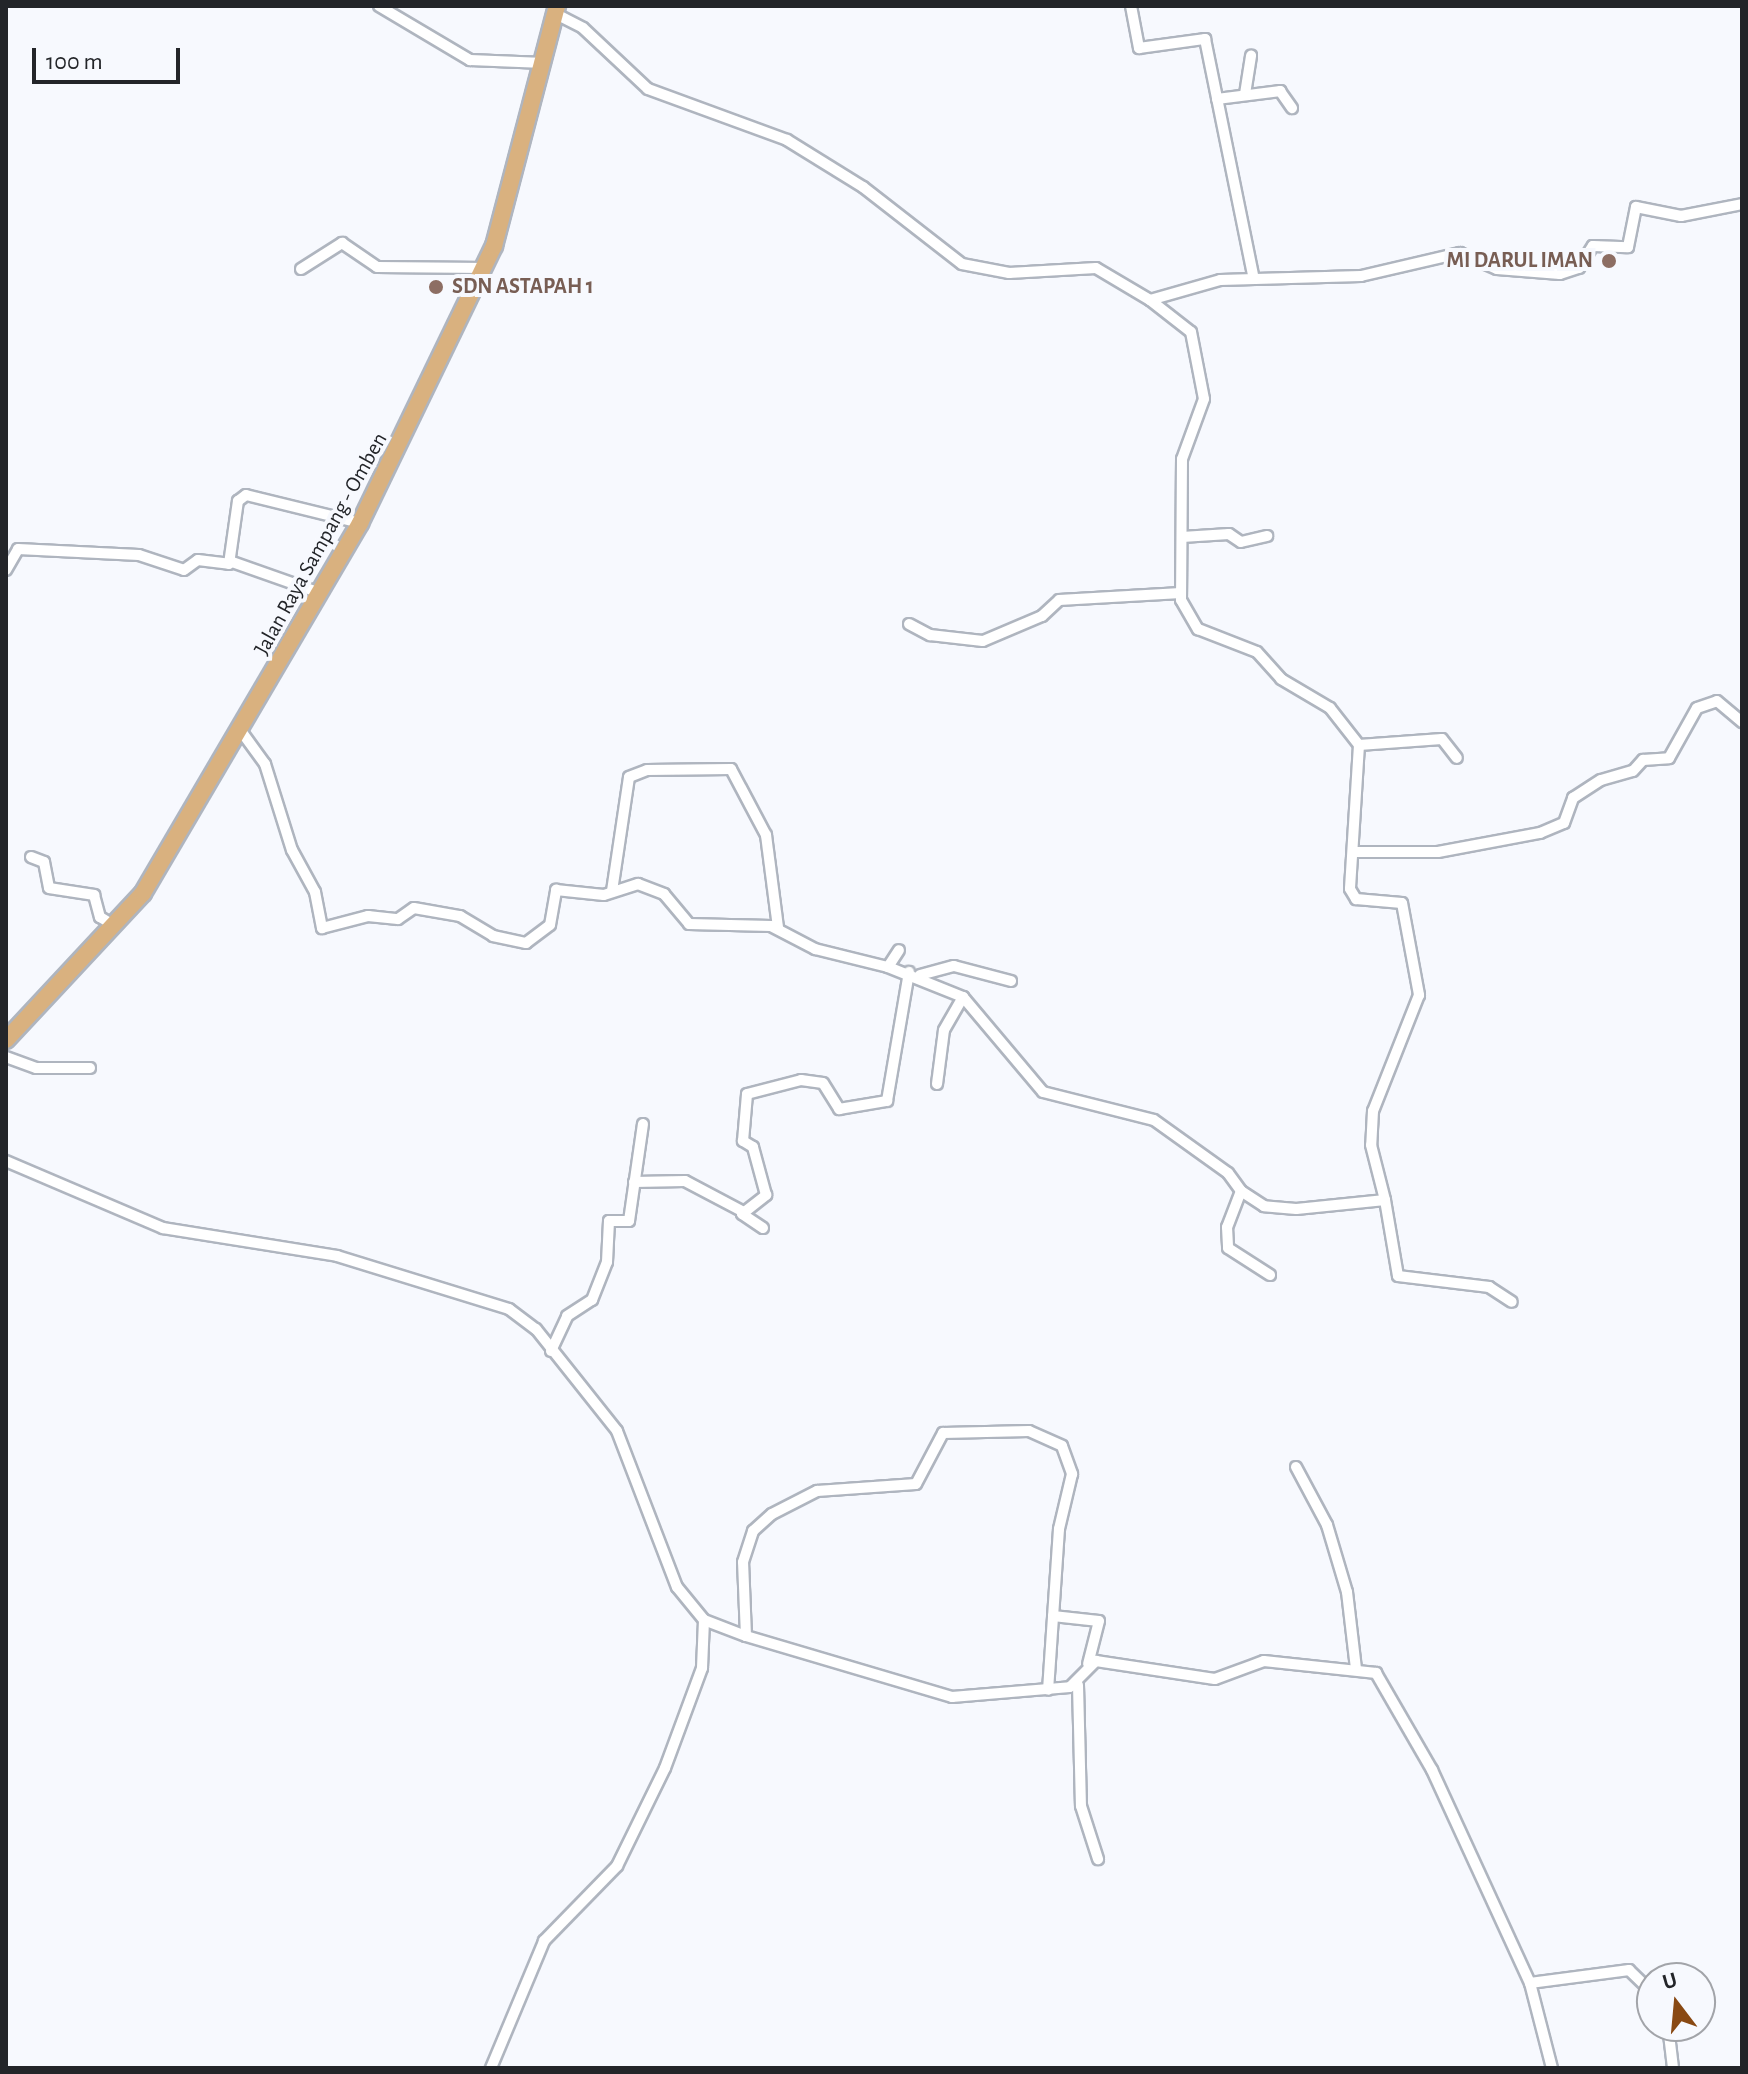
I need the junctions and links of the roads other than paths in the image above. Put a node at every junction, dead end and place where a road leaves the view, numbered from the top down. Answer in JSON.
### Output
{"nodes":[{"id":1,"x":379,"y":6,"type":"edge"},
{"id":2,"x":1131,"y":6,"type":"edge"},
{"id":3,"x":556,"y":10,"type":"edge"},
{"id":4,"x":1251,"y":55,"type":"dead end"},
{"id":5,"x":544,"y":63,"type":"junction"},
{"id":6,"x":1245,"y":94,"type":"junction"},
{"id":7,"x":1217,"y":99,"type":"junction"},
{"id":8,"x":1292,"y":108,"type":"dead end"},
{"id":9,"x":1742,"y":204,"type":"edge"},
{"id":10,"x":485,"y":268,"type":"junction"},
{"id":11,"x":301,"y":269,"type":"dead end"},
{"id":12,"x":1254,"y":279,"type":"junction"},
{"id":13,"x":1150,"y":300,"type":"junction"},
{"id":14,"x":360,"y":523,"type":"junction"},
{"id":15,"x":1267,"y":536,"type":"dead end"},
{"id":16,"x":1182,"y":537,"type":"junction"},
{"id":17,"x":232,"y":562,"type":"junction"},
{"id":18,"x":6,"y":570,"type":"edge"},
{"id":19,"x":320,"y":593,"type":"junction"},
{"id":20,"x":1181,"y":593,"type":"junction"},
{"id":21,"x":909,"y":624,"type":"dead end"},
{"id":22,"x":1742,"y":722,"type":"edge"},
{"id":23,"x":241,"y":731,"type":"junction"},
{"id":24,"x":1359,"y":745,"type":"junction"},
{"id":25,"x":1457,"y":758,"type":"dead end"},
{"id":26,"x":1353,"y":852,"type":"junction"},
{"id":27,"x":31,"y":857,"type":"dead end"},
{"id":28,"x":612,"y":891,"type":"junction"},
{"id":29,"x":115,"y":926,"type":"junction"},
{"id":30,"x":778,"y":928,"type":"junction"},
{"id":31,"x":899,"y":950,"type":"dead end"},
{"id":32,"x":888,"y":967,"type":"junction"},
{"id":33,"x":915,"y":974,"type":"junction"},
{"id":34,"x":1011,"y":981,"type":"dead end"},
{"id":35,"x":963,"y":997,"type":"junction"},
{"id":36,"x":6,"y":1040,"type":"edge"},
{"id":37,"x":6,"y":1057,"type":"edge"},
{"id":38,"x":90,"y":1068,"type":"dead end"},
{"id":39,"x":937,"y":1084,"type":"dead end"},
{"id":40,"x":643,"y":1124,"type":"dead end"},
{"id":41,"x":6,"y":1161,"type":"edge"},
{"id":42,"x":634,"y":1182,"type":"junction"},
{"id":43,"x":1241,"y":1191,"type":"junction"},
{"id":44,"x":1385,"y":1200,"type":"junction"},
{"id":45,"x":742,"y":1211,"type":"junction"},
{"id":46,"x":763,"y":1228,"type":"dead end"},
{"id":47,"x":1270,"y":1275,"type":"dead end"},
{"id":48,"x":1512,"y":1302,"type":"dead end"},
{"id":49,"x":551,"y":1351,"type":"junction"},
{"id":50,"x":1296,"y":1467,"type":"dead end"},
{"id":51,"x":1053,"y":1616,"type":"junction"},
{"id":52,"x":704,"y":1620,"type":"junction"},
{"id":53,"x":746,"y":1636,"type":"junction"},
{"id":54,"x":1088,"y":1664,"type":"junction"},
{"id":55,"x":1356,"y":1669,"type":"junction"},
{"id":56,"x":1078,"y":1685,"type":"junction"},
{"id":57,"x":1048,"y":1690,"type":"junction"},
{"id":58,"x":1098,"y":1859,"type":"dead end"},
{"id":59,"x":1636,"y":1977,"type":"edge"},
{"id":60,"x":1530,"y":1983,"type":"junction"},
{"id":61,"x":1670,"y":2042,"type":"edge"},
{"id":62,"x":491,"y":2068,"type":"edge"},
{"id":63,"x":1552,"y":2068,"type":"edge"},
{"id":64,"x":1673,"y":2068,"type":"edge"}],
"edges":[{"from":1,"to":5,"type":"street"},
{"from":2,"to":7,"type":"street"},
{"from":3,"to":5,"type":"main road","name":"Jalan Raya Sampang - Omben"},
{"from":3,"to":13,"type":"street"},
{"from":4,"to":6,"type":"street"},
{"from":5,"to":10,"type":"main road","name":"Jalan Raya Sampang - Omben"},
{"from":6,"to":7,"type":"street"},
{"from":6,"to":8,"type":"street"},
{"from":7,"to":12,"type":"street"},
{"from":9,"to":12,"type":"street"},
{"from":10,"to":11,"type":"street"},
{"from":10,"to":14,"type":"main road","name":"Jalan Raya Sampang - Omben"},
{"from":12,"to":13,"type":"street"},
{"from":13,"to":16,"type":"street"},
{"from":14,"to":17,"type":"street"},
{"from":14,"to":19,"type":"main road","name":"Jalan Raya Sampang - Omben"},
{"from":15,"to":16,"type":"street"},
{"from":16,"to":20,"type":"street"},
{"from":17,"to":18,"type":"street"},
{"from":17,"to":19,"type":"street"},
{"from":19,"to":23,"type":"main road","name":"Jalan Raya Sampang - Omben"},
{"from":20,"to":21,"type":"street"},
{"from":20,"to":24,"type":"street"},
{"from":22,"to":26,"type":"street"},
{"from":23,"to":28,"type":"street"},
{"from":23,"to":29,"type":"main road","name":"Jalan Raya Sampang - Omben"},
{"from":24,"to":25,"type":"street"},
{"from":24,"to":26,"type":"street"},
{"from":26,"to":44,"type":"street"},
{"from":27,"to":29,"type":"street"},
{"from":28,"to":30,"type":"street"},
{"from":28,"to":30,"type":"street"},
{"from":29,"to":36,"type":"main road","name":"Jalan Raya Sampang - Omben"},
{"from":30,"to":32,"type":"street"},
{"from":31,"to":32,"type":"street"},
{"from":32,"to":33,"type":"street"},
{"from":33,"to":34,"type":"street"},
{"from":33,"to":35,"type":"street"},
{"from":33,"to":45,"type":"street"},
{"from":35,"to":39,"type":"street"},
{"from":35,"to":43,"type":"street"},
{"from":37,"to":38,"type":"street"},
{"from":40,"to":42,"type":"street"},
{"from":41,"to":49,"type":"street"},
{"from":42,"to":45,"type":"street"},
{"from":42,"to":49,"type":"street"},
{"from":43,"to":44,"type":"street"},
{"from":43,"to":47,"type":"street"},
{"from":44,"to":48,"type":"street"},
{"from":45,"to":46,"type":"street"},
{"from":49,"to":52,"type":"street"},
{"from":50,"to":55,"type":"street"},
{"from":51,"to":53,"type":"street"},
{"from":51,"to":54,"type":"street"},
{"from":51,"to":57,"type":"street"},
{"from":52,"to":53,"type":"street"},
{"from":52,"to":62,"type":"street"},
{"from":53,"to":57,"type":"street"},
{"from":54,"to":55,"type":"street"},
{"from":54,"to":56,"type":"street"},
{"from":55,"to":60,"type":"street"},
{"from":56,"to":57,"type":"street"},
{"from":56,"to":58,"type":"street"},
{"from":59,"to":60,"type":"street"},
{"from":60,"to":63,"type":"street"},
{"from":61,"to":64,"type":"street"}]}
